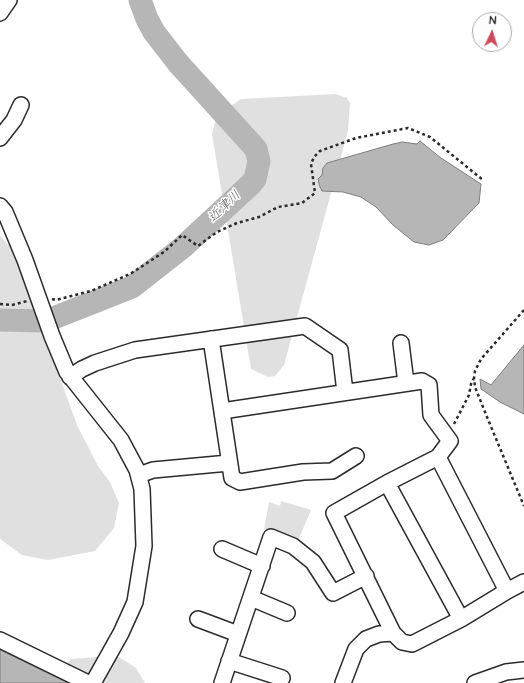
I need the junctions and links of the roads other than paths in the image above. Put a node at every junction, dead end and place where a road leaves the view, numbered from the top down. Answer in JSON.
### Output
{"nodes":[{"id":1,"x":9,"y":0,"type":"edge"},
{"id":2,"x":0,"y":13,"type":"edge"},
{"id":3,"x":21,"y":105,"type":"dead end"},
{"id":4,"x":0,"y":138,"type":"edge"},
{"id":5,"x":0,"y":206,"type":"edge"},
{"id":6,"x":211,"y":339,"type":"junction"},
{"id":7,"x":401,"y":343,"type":"dead end"},
{"id":8,"x":70,"y":377,"type":"junction"},
{"id":9,"x":406,"y":383,"type":"junction"},
{"id":10,"x":345,"y":392,"type":"junction"},
{"id":11,"x":222,"y":411,"type":"junction"},
{"id":12,"x":356,"y":456,"type":"dead end"},
{"id":13,"x":438,"y":457,"type":"junction"},
{"id":14,"x":229,"y":463,"type":"junction"},
{"id":15,"x":139,"y":476,"type":"junction"},
{"id":16,"x":387,"y":483,"type":"junction"},
{"id":17,"x":222,"y":549,"type":"dead end"},
{"id":18,"x":262,"y":566,"type":"junction"},
{"id":19,"x":366,"y":576,"type":"junction"},
{"id":20,"x":524,"y":582,"type":"edge"},
{"id":21,"x":507,"y":591,"type":"junction"},
{"id":22,"x":251,"y":598,"type":"junction"},
{"id":23,"x":287,"y":613,"type":"dead end"},
{"id":24,"x":198,"y":619,"type":"dead end"},
{"id":25,"x":461,"y":620,"type":"junction"},
{"id":26,"x":393,"y":633,"type":"junction"},
{"id":27,"x":238,"y":634,"type":"junction"},
{"id":28,"x":0,"y":640,"type":"edge"},
{"id":29,"x":230,"y":661,"type":"junction"},
{"id":30,"x":524,"y":670,"type":"edge"},
{"id":31,"x":282,"y":678,"type":"dead end"},
{"id":32,"x":88,"y":683,"type":"edge"},
{"id":33,"x":94,"y":683,"type":"edge"},
{"id":34,"x":222,"y":683,"type":"edge"},
{"id":35,"x":343,"y":683,"type":"edge"},
{"id":36,"x":475,"y":683,"type":"edge"}],
"edges":[{"from":1,"to":2,"type":"street"},
{"from":3,"to":4,"type":"street"},
{"from":5,"to":8,"type":"street"},
{"from":6,"to":8,"type":"street"},
{"from":6,"to":10,"type":"street"},
{"from":6,"to":11,"type":"street"},
{"from":7,"to":9,"type":"street"},
{"from":8,"to":15,"type":"street"},
{"from":9,"to":10,"type":"street"},
{"from":9,"to":13,"type":"street"},
{"from":10,"to":11,"type":"street"},
{"from":11,"to":14,"type":"street"},
{"from":12,"to":14,"type":"street"},
{"from":13,"to":16,"type":"street"},
{"from":13,"to":21,"type":"street"},
{"from":14,"to":15,"type":"street"},
{"from":15,"to":33,"type":"street"},
{"from":16,"to":19,"type":"street"},
{"from":16,"to":25,"type":"street"},
{"from":17,"to":18,"type":"street"},
{"from":18,"to":19,"type":"street"},
{"from":18,"to":22,"type":"street"},
{"from":19,"to":26,"type":"street"},
{"from":20,"to":21,"type":"street"},
{"from":21,"to":25,"type":"street"},
{"from":22,"to":23,"type":"street"},
{"from":22,"to":27,"type":"street"},
{"from":24,"to":27,"type":"street"},
{"from":25,"to":26,"type":"street"},
{"from":26,"to":35,"type":"street"},
{"from":27,"to":29,"type":"street"},
{"from":28,"to":32,"type":"street"},
{"from":29,"to":31,"type":"street"},
{"from":29,"to":34,"type":"street"},
{"from":30,"to":36,"type":"street"}]}
